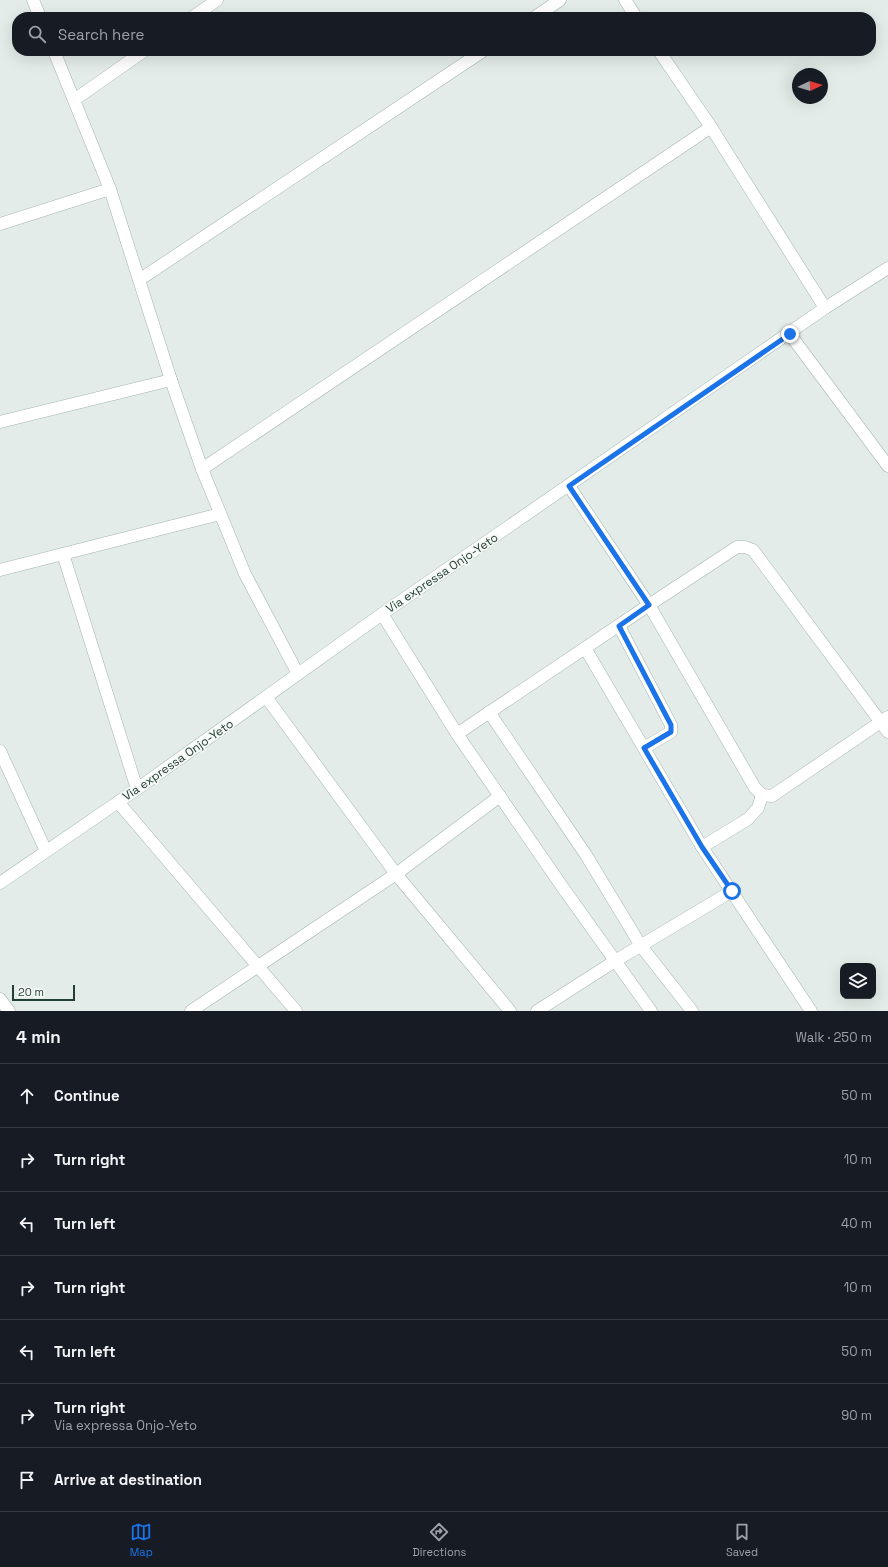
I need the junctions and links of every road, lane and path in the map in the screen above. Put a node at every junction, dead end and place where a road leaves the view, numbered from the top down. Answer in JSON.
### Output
{"nodes":[{"id":1,"x":33,"y":0,"type":"edge"},
{"id":2,"x":217,"y":0,"type":"edge"},
{"id":3,"x":560,"y":0,"type":"edge"},
{"id":4,"x":625,"y":0,"type":"edge"},
{"id":5,"x":38,"y":12,"type":"edge"},
{"id":6,"x":200,"y":12,"type":"edge"},
{"id":7,"x":542,"y":12,"type":"edge"},
{"id":8,"x":633,"y":12,"type":"edge"},
{"id":9,"x":56,"y":56,"type":"edge"},
{"id":10,"x":137,"y":56,"type":"edge"},
{"id":11,"x":476,"y":56,"type":"edge"},
{"id":12,"x":662,"y":56,"type":"edge"},
{"id":13,"x":74,"y":100,"type":"junction"},
{"id":14,"x":711,"y":126,"type":"junction"},
{"id":15,"x":110,"y":189,"type":"junction"},
{"id":16,"x":0,"y":224,"type":"edge"},
{"id":17,"x":888,"y":268,"type":"edge"},
{"id":18,"x":139,"y":280,"type":"junction"},
{"id":19,"x":825,"y":308,"type":"junction"},
{"id":20,"x":790,"y":334,"type":"junction"},
{"id":21,"x":171,"y":380,"type":"junction"},
{"id":22,"x":0,"y":422,"type":"edge"},
{"id":23,"x":888,"y":466,"type":"edge"},
{"id":24,"x":202,"y":469,"type":"junction"},
{"id":25,"x":569,"y":486,"type":"junction"},
{"id":26,"x":220,"y":514,"type":"junction"},
{"id":27,"x":63,"y":554,"type":"junction"},
{"id":28,"x":0,"y":570,"type":"edge"},
{"id":29,"x":649,"y":605,"type":"junction"},
{"id":30,"x":382,"y":614,"type":"junction"},
{"id":31,"x":619,"y":626,"type":"junction"},
{"id":32,"x":585,"y":648,"type":"junction"},
{"id":33,"x":298,"y":674,"type":"junction"},
{"id":34,"x":266,"y":698,"type":"junction"},
{"id":35,"x":489,"y":712,"type":"junction"},
{"id":36,"x":884,"y":719,"type":"edge"},
{"id":37,"x":888,"y":732,"type":"edge"},
{"id":38,"x":456,"y":734,"type":"junction"},
{"id":39,"x":644,"y":748,"type":"junction"},
{"id":40,"x":0,"y":751,"type":"edge"},
{"id":41,"x":137,"y":789,"type":"junction"},
{"id":42,"x":762,"y":795,"type":"junction"},
{"id":43,"x":500,"y":796,"type":"junction"},
{"id":44,"x":118,"y":802,"type":"junction"},
{"id":45,"x":702,"y":847,"type":"junction"},
{"id":46,"x":46,"y":851,"type":"junction"},
{"id":47,"x":396,"y":874,"type":"junction"},
{"id":48,"x":0,"y":883,"type":"edge"},
{"id":49,"x":732,"y":891,"type":"junction"},
{"id":50,"x":641,"y":946,"type":"junction"},
{"id":51,"x":615,"y":961,"type":"junction"},
{"id":52,"x":257,"y":966,"type":"junction"},
{"id":53,"x":0,"y":999,"type":"edge"},
{"id":54,"x":9,"y":1011,"type":"edge"},
{"id":55,"x":191,"y":1011,"type":"edge"},
{"id":56,"x":296,"y":1011,"type":"edge"},
{"id":57,"x":510,"y":1011,"type":"edge"},
{"id":58,"x":537,"y":1011,"type":"edge"},
{"id":59,"x":651,"y":1011,"type":"edge"},
{"id":60,"x":692,"y":1011,"type":"edge"},
{"id":61,"x":811,"y":1011,"type":"edge"}],
"edges":[{"from":1,"to":5,"type":"street"},
{"from":2,"to":6,"type":"street"},
{"from":3,"to":7,"type":"street"},
{"from":4,"to":8,"type":"street"},
{"from":9,"to":13,"type":"street"},
{"from":10,"to":13,"type":"street"},
{"from":11,"to":18,"type":"street"},
{"from":12,"to":14,"type":"street"},
{"from":13,"to":15,"type":"street"},
{"from":14,"to":19,"type":"street"},
{"from":14,"to":24,"type":"street"},
{"from":15,"to":16,"type":"street"},
{"from":15,"to":18,"type":"street"},
{"from":17,"to":19,"type":"street","name":"Via expressa Onjo-Yeto"},
{"from":18,"to":21,"type":"street"},
{"from":19,"to":20,"type":"street","name":"Via expressa Onjo-Yeto"},
{"from":20,"to":23,"type":"street"},
{"from":20,"to":25,"type":"street","name":"Via expressa Onjo-Yeto"},
{"from":21,"to":22,"type":"street"},
{"from":21,"to":24,"type":"street"},
{"from":24,"to":26,"type":"street"},
{"from":25,"to":29,"type":"street"},
{"from":25,"to":30,"type":"street","name":"Via expressa Onjo-Yeto"},
{"from":26,"to":27,"type":"street"},
{"from":26,"to":33,"type":"street"},
{"from":27,"to":28,"type":"street"},
{"from":27,"to":41,"type":"street"},
{"from":29,"to":31,"type":"street"},
{"from":29,"to":36,"type":"street"},
{"from":29,"to":42,"type":"street"},
{"from":30,"to":33,"type":"street","name":"Via expressa Onjo-Yeto"},
{"from":30,"to":38,"type":"street"},
{"from":31,"to":32,"type":"street"},
{"from":31,"to":39,"type":"street"},
{"from":32,"to":35,"type":"street"},
{"from":32,"to":39,"type":"street"},
{"from":33,"to":34,"type":"street","name":"Via expressa Onjo-Yeto"},
{"from":34,"to":41,"type":"street","name":"Via expressa Onjo-Yeto"},
{"from":34,"to":47,"type":"street"},
{"from":35,"to":38,"type":"street"},
{"from":35,"to":50,"type":"street"},
{"from":36,"to":37,"type":"street"},
{"from":36,"to":42,"type":"street"},
{"from":38,"to":43,"type":"street"},
{"from":39,"to":45,"type":"street"},
{"from":40,"to":46,"type":"street"},
{"from":41,"to":44,"type":"street","name":"Via expressa Onjo-Yeto"},
{"from":42,"to":45,"type":"street"},
{"from":43,"to":47,"type":"street"},
{"from":43,"to":51,"type":"street"},
{"from":44,"to":46,"type":"street","name":"Via expressa Onjo-Yeto"},
{"from":44,"to":52,"type":"street"},
{"from":45,"to":49,"type":"street"},
{"from":46,"to":48,"type":"street","name":"Via expressa Onjo-Yeto"},
{"from":47,"to":52,"type":"street"},
{"from":47,"to":57,"type":"street"},
{"from":49,"to":50,"type":"street"},
{"from":49,"to":61,"type":"street"},
{"from":50,"to":51,"type":"street"},
{"from":50,"to":60,"type":"street"},
{"from":51,"to":58,"type":"street"},
{"from":51,"to":59,"type":"street"},
{"from":52,"to":55,"type":"street"},
{"from":52,"to":56,"type":"street"},
{"from":53,"to":54,"type":"street"}]}
